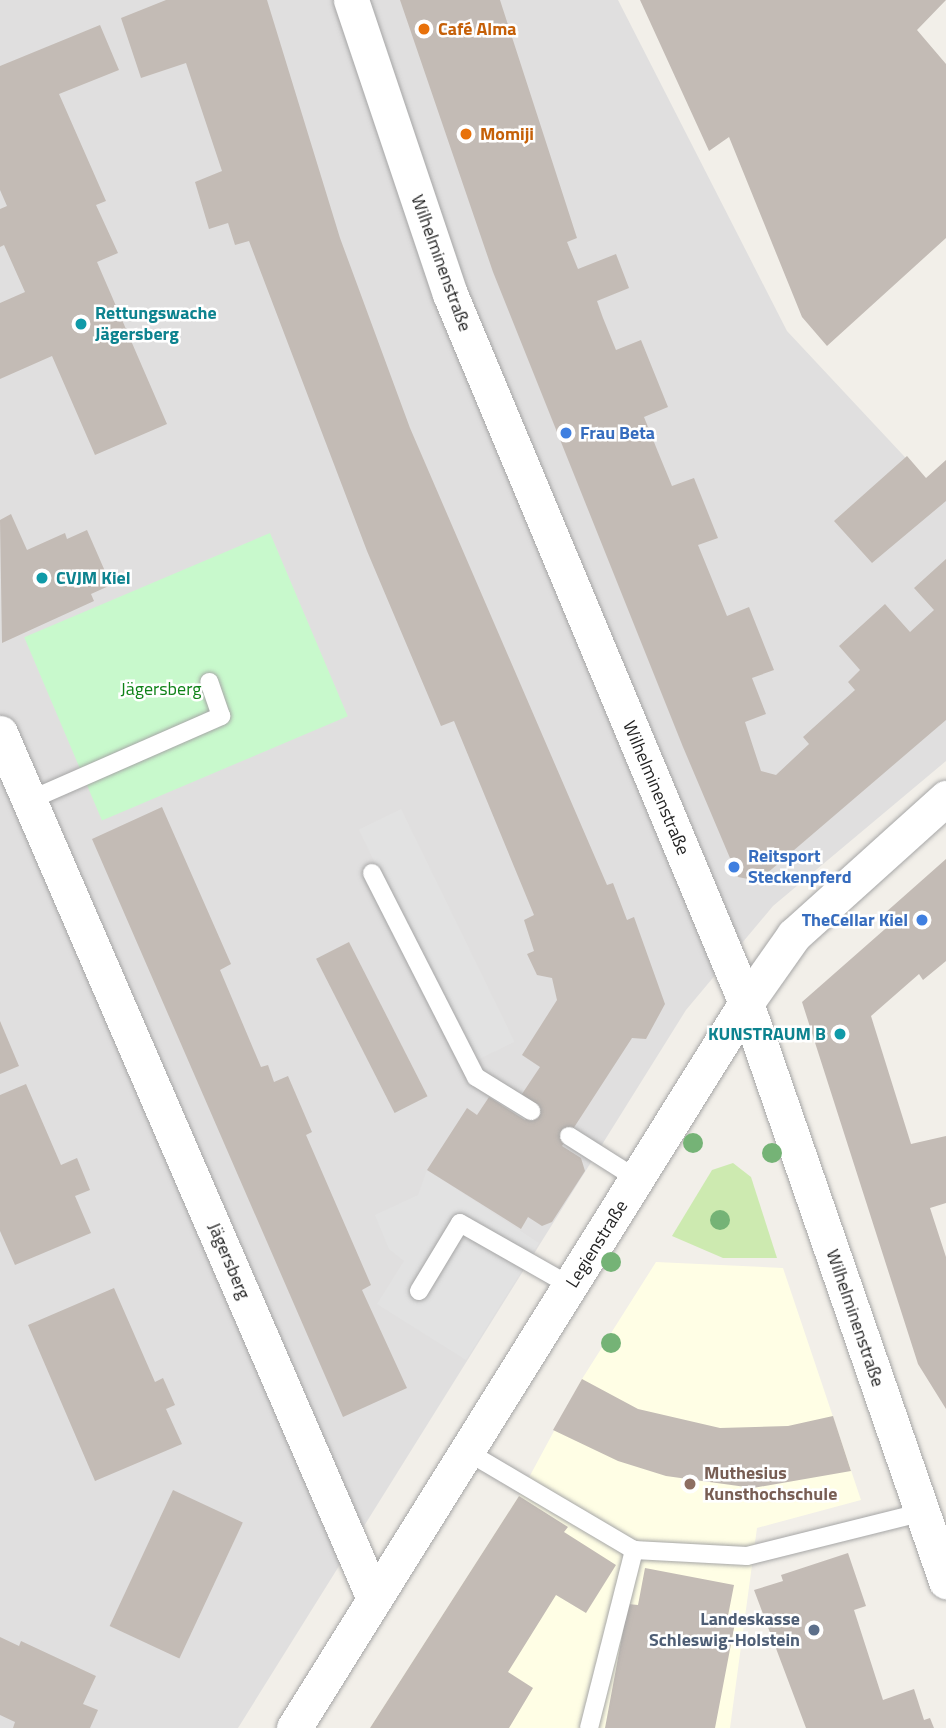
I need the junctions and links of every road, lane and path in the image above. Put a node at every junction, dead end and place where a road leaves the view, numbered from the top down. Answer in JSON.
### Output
{"nodes":[{"id":1,"x":351,"y":0,"type":"edge"},
{"id":2,"x":209,"y":682,"type":"dead end"},
{"id":3,"x":0,"y":733,"type":"edge"},
{"id":4,"x":946,"y":798,"type":"edge"},
{"id":5,"x":30,"y":800,"type":"junction"},
{"id":6,"x":372,"y":873,"type":"dead end"},
{"id":7,"x":746,"y":1003,"type":"junction"},
{"id":8,"x":531,"y":1111,"type":"dead end"},
{"id":9,"x":569,"y":1136,"type":"dead end"},
{"id":10,"x":637,"y":1179,"type":"junction"},
{"id":11,"x":570,"y":1286,"type":"junction"},
{"id":12,"x":419,"y":1291,"type":"dead end"},
{"id":13,"x":468,"y":1452,"type":"junction"},
{"id":14,"x":934,"y":1503,"type":"edge"},
{"id":15,"x":634,"y":1550,"type":"junction"},
{"id":16,"x":946,"y":1581,"type":"edge"},
{"id":17,"x":373,"y":1596,"type":"junction"},
{"id":18,"x":294,"y":1728,"type":"edge"},
{"id":19,"x":589,"y":1728,"type":"edge"}],
"edges":[{"from":1,"to":7,"type":"street","name":"Wilhelminenstraße"},
{"from":2,"to":5,"type":"lane"},
{"from":3,"to":5,"type":"street","name":"Jägersberg"},
{"from":4,"to":7,"type":"street","name":"Legienstraße"},
{"from":5,"to":17,"type":"street","name":"Jägersberg"},
{"from":6,"to":8,"type":"lane"},
{"from":7,"to":10,"type":"street","name":"Legienstraße"},
{"from":7,"to":14,"type":"street","name":"Wilhelminenstraße"},
{"from":9,"to":10,"type":"lane"},
{"from":10,"to":11,"type":"street","name":"Legienstraße"},
{"from":11,"to":12,"type":"lane"},
{"from":11,"to":13,"type":"street","name":"Legienstraße"},
{"from":13,"to":15,"type":"lane"},
{"from":13,"to":17,"type":"street","name":"Legienstraße"},
{"from":14,"to":15,"type":"lane"},
{"from":14,"to":16,"type":"street","name":"Wilhelminenstraße"},
{"from":15,"to":19,"type":"lane"},
{"from":17,"to":18,"type":"street","name":"Legienstraße"}]}
